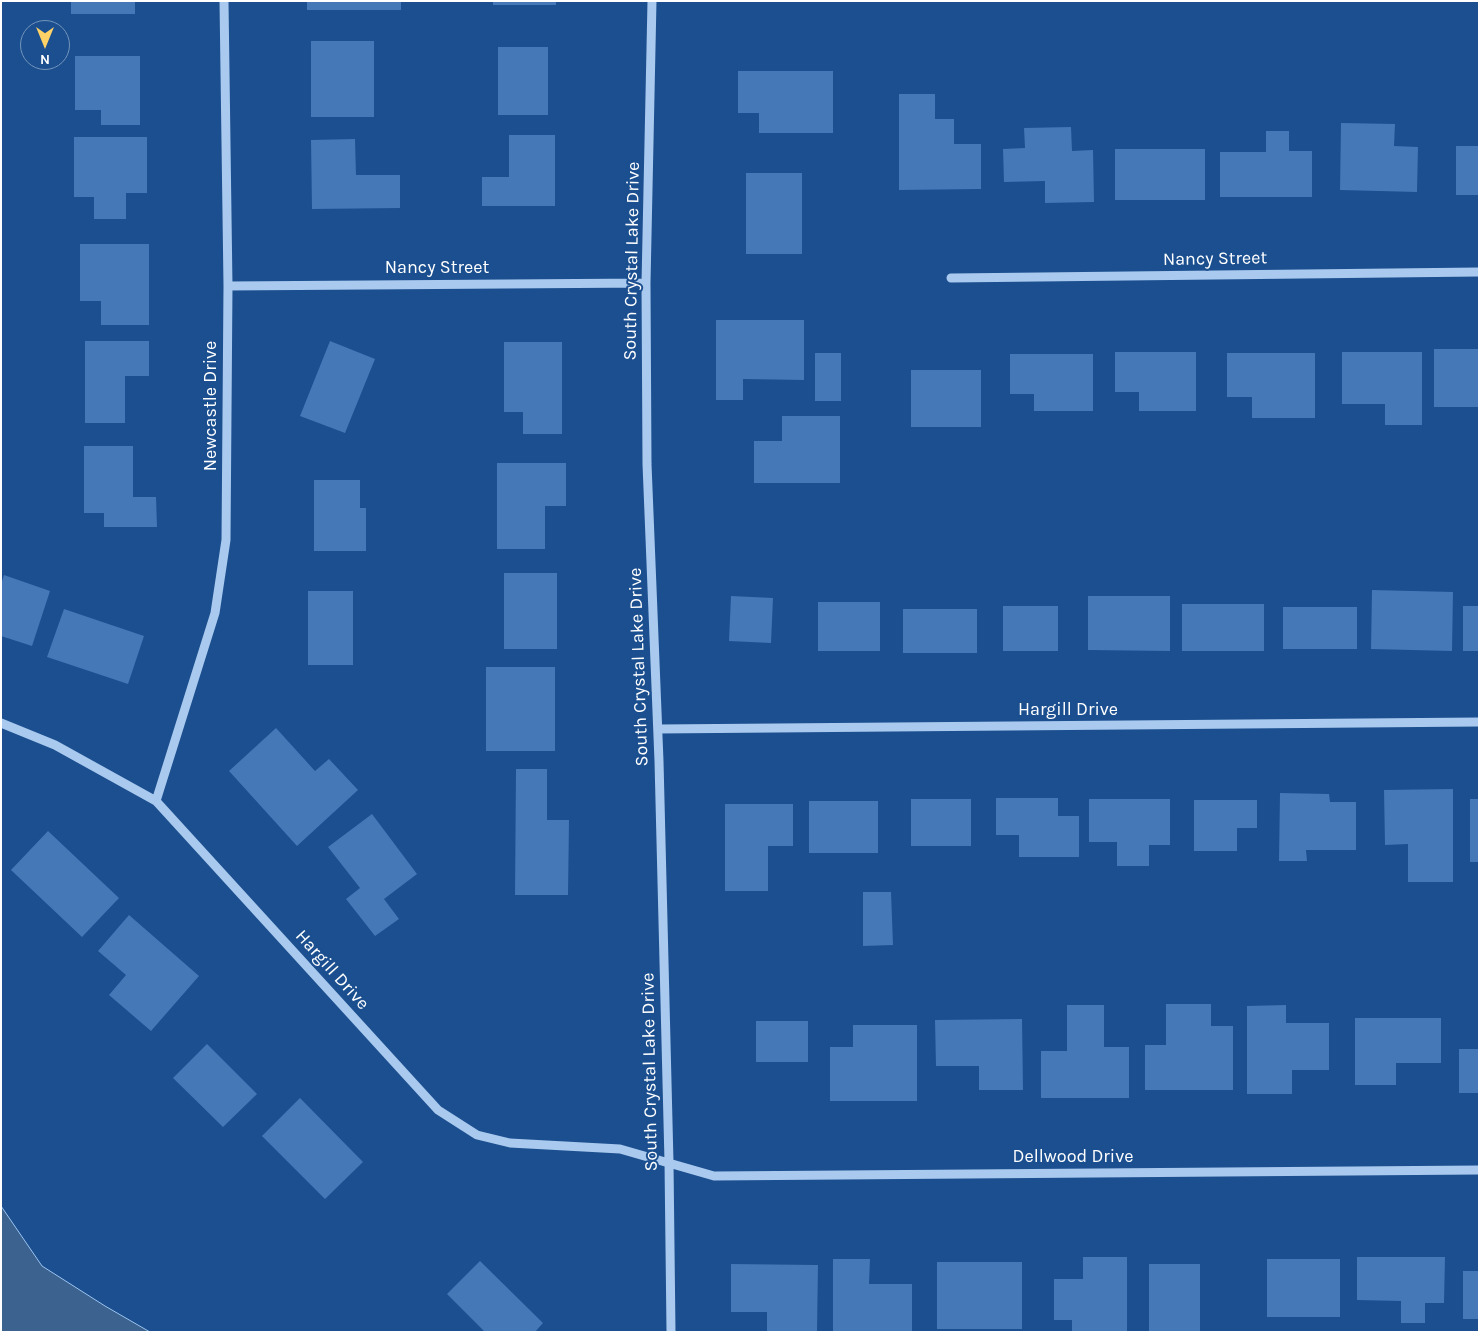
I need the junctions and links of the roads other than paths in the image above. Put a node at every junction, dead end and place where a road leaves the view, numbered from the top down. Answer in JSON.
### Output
{"nodes":[{"id":1,"x":224,"y":1,"type":"edge"},
{"id":2,"x":652,"y":1,"type":"edge"},
{"id":3,"x":1479,"y":272,"type":"edge"},
{"id":4,"x":951,"y":278,"type":"dead end"},
{"id":5,"x":646,"y":283,"type":"junction"},
{"id":6,"x":228,"y":286,"type":"junction"},
{"id":7,"x":1479,"y":722,"type":"edge"},
{"id":8,"x":1,"y":723,"type":"edge"},
{"id":9,"x":658,"y":729,"type":"junction"},
{"id":10,"x":156,"y":801,"type":"junction"},
{"id":11,"x":669,"y":1162,"type":"junction"},
{"id":12,"x":1479,"y":1170,"type":"edge"},
{"id":13,"x":671,"y":1332,"type":"edge"}],
"edges":[{"from":1,"to":6,"type":"street","name":"Newcastle Drive"},
{"from":2,"to":5,"type":"street","name":"South Crystal Lake Drive"},
{"from":3,"to":4,"type":"street","name":"Nancy Street"},
{"from":5,"to":6,"type":"street","name":"Nancy Street"},
{"from":5,"to":9,"type":"street","name":"South Crystal Lake Drive"},
{"from":6,"to":10,"type":"street","name":"Newcastle Drive"},
{"from":7,"to":9,"type":"street","name":"Hargill Drive"},
{"from":8,"to":10,"type":"street","name":"Hargill Drive"},
{"from":9,"to":11,"type":"street","name":"South Crystal Lake Drive"},
{"from":10,"to":11,"type":"street","name":"Hargill Drive"},
{"from":11,"to":12,"type":"street","name":"Dellwood Drive"},
{"from":11,"to":13,"type":"street","name":"South Crystal Lake Drive"}]}
